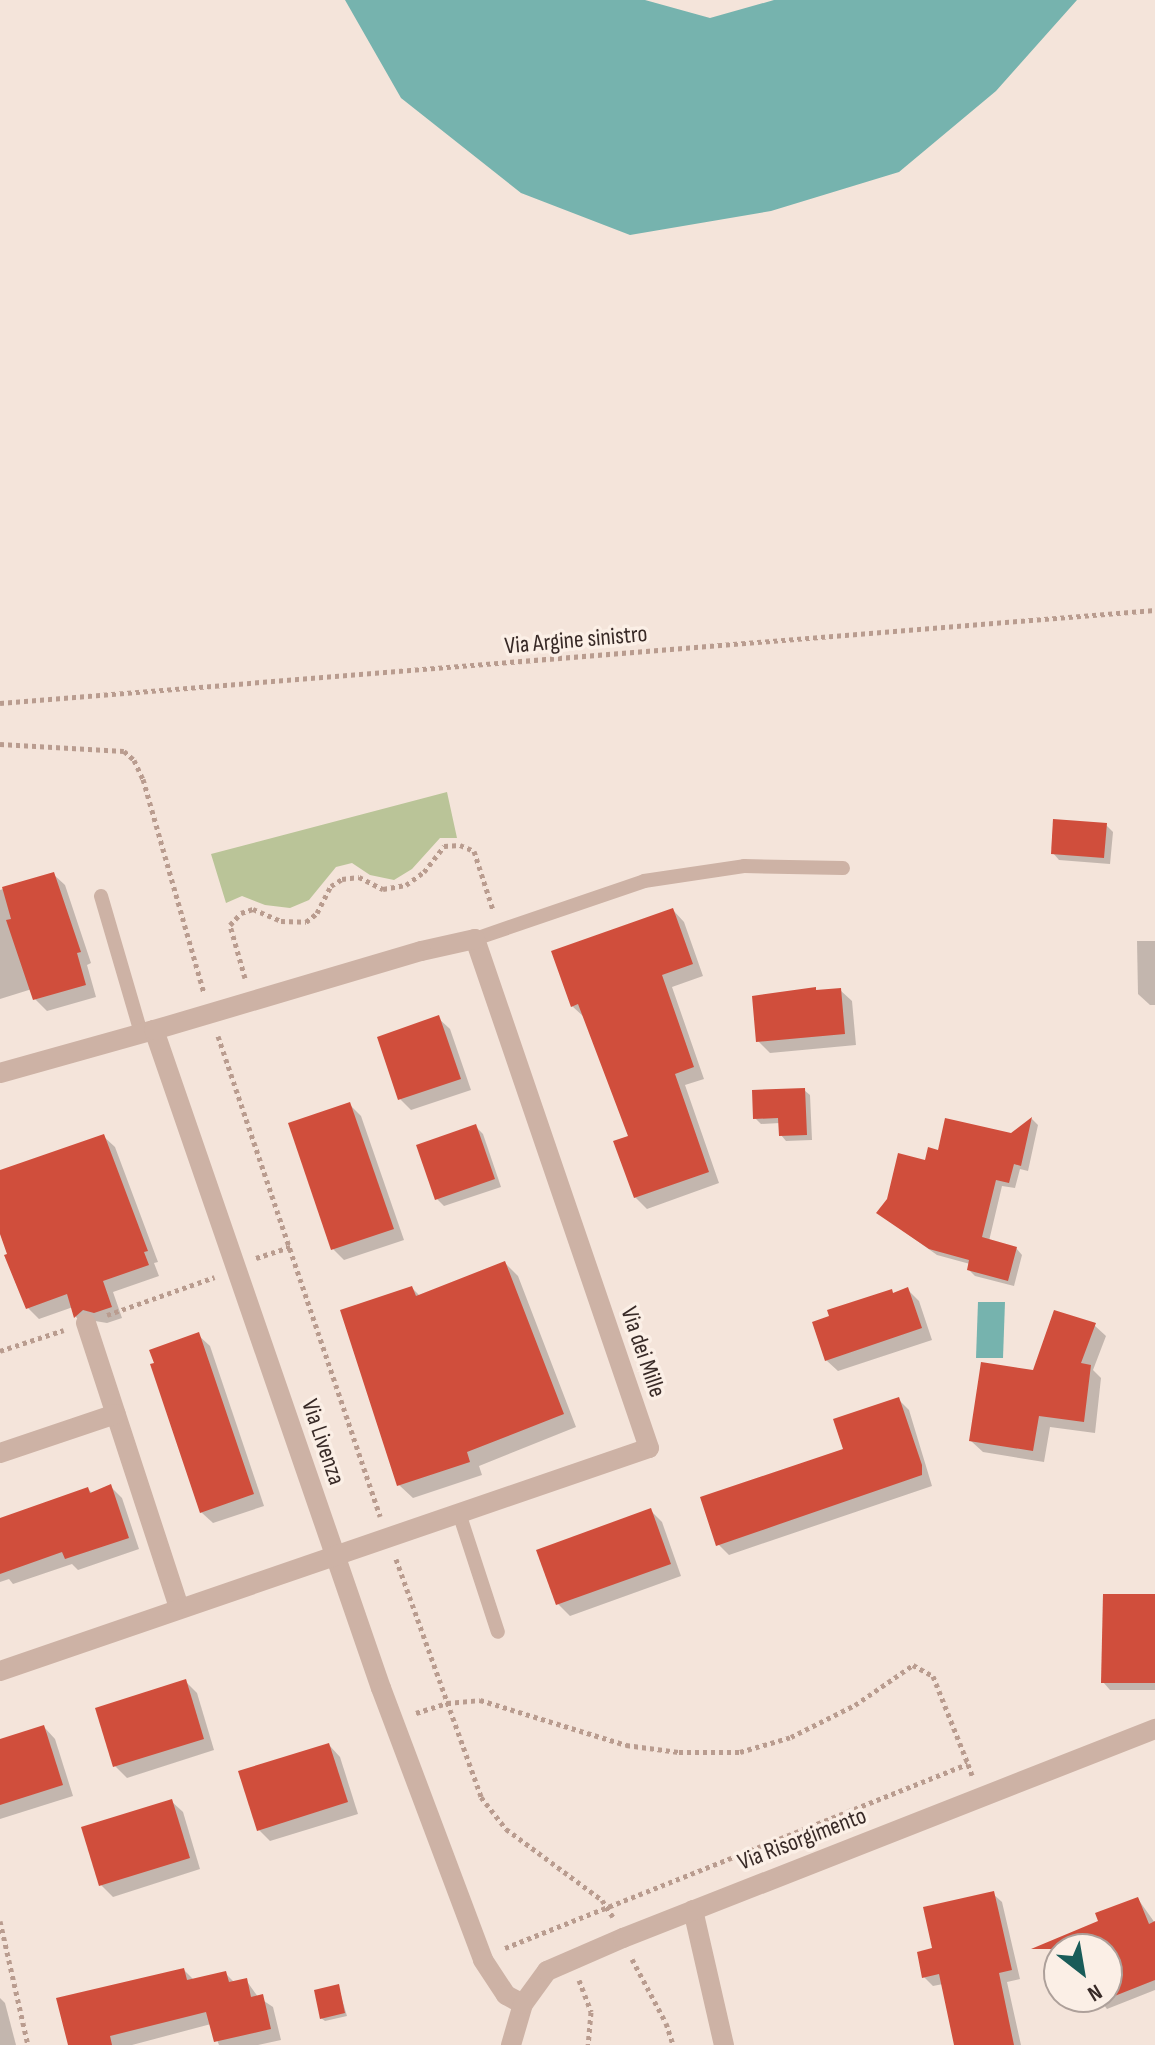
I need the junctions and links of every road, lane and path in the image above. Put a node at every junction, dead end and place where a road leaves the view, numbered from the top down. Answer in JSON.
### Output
{"nodes":[{"id":1,"x":1155,"y":610,"type":"edge"},
{"id":2,"x":0,"y":703,"type":"edge"},
{"id":3,"x":0,"y":744,"type":"edge"},
{"id":4,"x":843,"y":868,"type":"dead end"},
{"id":5,"x":101,"y":896,"type":"dead end"},
{"id":6,"x":498,"y":931,"type":"junction"},
{"id":7,"x":475,"y":939,"type":"junction"},
{"id":8,"x":252,"y":1002,"type":"junction"},
{"id":9,"x":210,"y":1014,"type":"junction"},
{"id":10,"x":148,"y":1032,"type":"junction"},
{"id":11,"x":0,"y":1073,"type":"edge"},
{"id":12,"x":290,"y":1247,"type":"junction"},
{"id":13,"x":235,"y":1265,"type":"junction"},
{"id":14,"x":86,"y":1323,"type":"junction"},
{"id":15,"x":0,"y":1351,"type":"edge"},
{"id":16,"x":116,"y":1414,"type":"junction"},
{"id":17,"x":0,"y":1453,"type":"edge"},
{"id":18,"x":459,"y":1513,"type":"junction"},
{"id":19,"x":388,"y":1536,"type":"junction"},
{"id":20,"x":334,"y":1553,"type":"junction"},
{"id":21,"x":179,"y":1607,"type":"junction"},
{"id":22,"x":498,"y":1632,"type":"dead end"},
{"id":23,"x":0,"y":1671,"type":"edge"},
{"id":24,"x":410,"y":1703,"type":"dead end"},
{"id":25,"x":447,"y":1703,"type":"junction"},
{"id":26,"x":1155,"y":1729,"type":"edge"},
{"id":27,"x":968,"y":1764,"type":"junction"},
{"id":28,"x":980,"y":1797,"type":"junction"},
{"id":29,"x":609,"y":1907,"type":"junction"},
{"id":30,"x":693,"y":1910,"type":"junction"},
{"id":31,"x":0,"y":1921,"type":"edge"},
{"id":32,"x":623,"y":1938,"type":"junction"},
{"id":33,"x":492,"y":1941,"type":"dead end"},
{"id":34,"x":571,"y":1960,"type":"junction"},
{"id":35,"x":523,"y":2004,"type":"junction"},
{"id":36,"x":28,"y":2045,"type":"edge"},
{"id":37,"x":511,"y":2045,"type":"edge"},
{"id":38,"x":588,"y":2045,"type":"edge"},
{"id":39,"x":673,"y":2045,"type":"edge"},
{"id":40,"x":724,"y":2045,"type":"edge"}],
"edges":[{"from":1,"to":2,"type":"path","name":"Via Argine sinistro"},
{"from":3,"to":9,"type":"path"},
{"from":4,"to":6,"type":"lane"},
{"from":5,"to":10,"type":"lane"},
{"from":6,"to":7,"type":"lane"},
{"from":6,"to":8,"type":"path"},
{"from":7,"to":8,"type":"street"},
{"from":7,"to":18,"type":"street","name":"Via dei Mille"},
{"from":8,"to":9,"type":"street"},
{"from":9,"to":10,"type":"street"},
{"from":9,"to":12,"type":"path"},
{"from":10,"to":11,"type":"street"},
{"from":10,"to":13,"type":"street","name":"Via Livenza"},
{"from":12,"to":13,"type":"path"},
{"from":12,"to":19,"type":"path"},
{"from":13,"to":14,"type":"path"},
{"from":13,"to":20,"type":"street","name":"Via Livenza"},
{"from":14,"to":15,"type":"path"},
{"from":14,"to":16,"type":"street"},
{"from":16,"to":17,"type":"street"},
{"from":16,"to":21,"type":"street"},
{"from":18,"to":19,"type":"street","name":"Via dei Mille"},
{"from":18,"to":22,"type":"lane"},
{"from":19,"to":20,"type":"street","name":"Via dei Mille"},
{"from":19,"to":25,"type":"path"},
{"from":20,"to":21,"type":"street","name":"Via dei Mille"},
{"from":20,"to":35,"type":"street","name":"Via Livenza"},
{"from":21,"to":23,"type":"street","name":"Via dei Mille"},
{"from":24,"to":25,"type":"path"},
{"from":25,"to":27,"type":"path"},
{"from":25,"to":29,"type":"path"},
{"from":26,"to":28,"type":"street","name":"Via Risorgimento"},
{"from":27,"to":28,"type":"path"},
{"from":27,"to":29,"type":"path"},
{"from":28,"to":30,"type":"street","name":"Via Risorgimento"},
{"from":29,"to":32,"type":"path"},
{"from":29,"to":33,"type":"path"},
{"from":30,"to":32,"type":"street","name":"Via Risorgimento"},
{"from":30,"to":40,"type":"street"},
{"from":31,"to":36,"type":"path"},
{"from":32,"to":34,"type":"street","name":"Via Risorgimento"},
{"from":32,"to":39,"type":"path"},
{"from":34,"to":35,"type":"street","name":"Via Risorgimento"},
{"from":34,"to":38,"type":"path"},
{"from":35,"to":37,"type":"street","name":"Via Risorgimento"}]}
